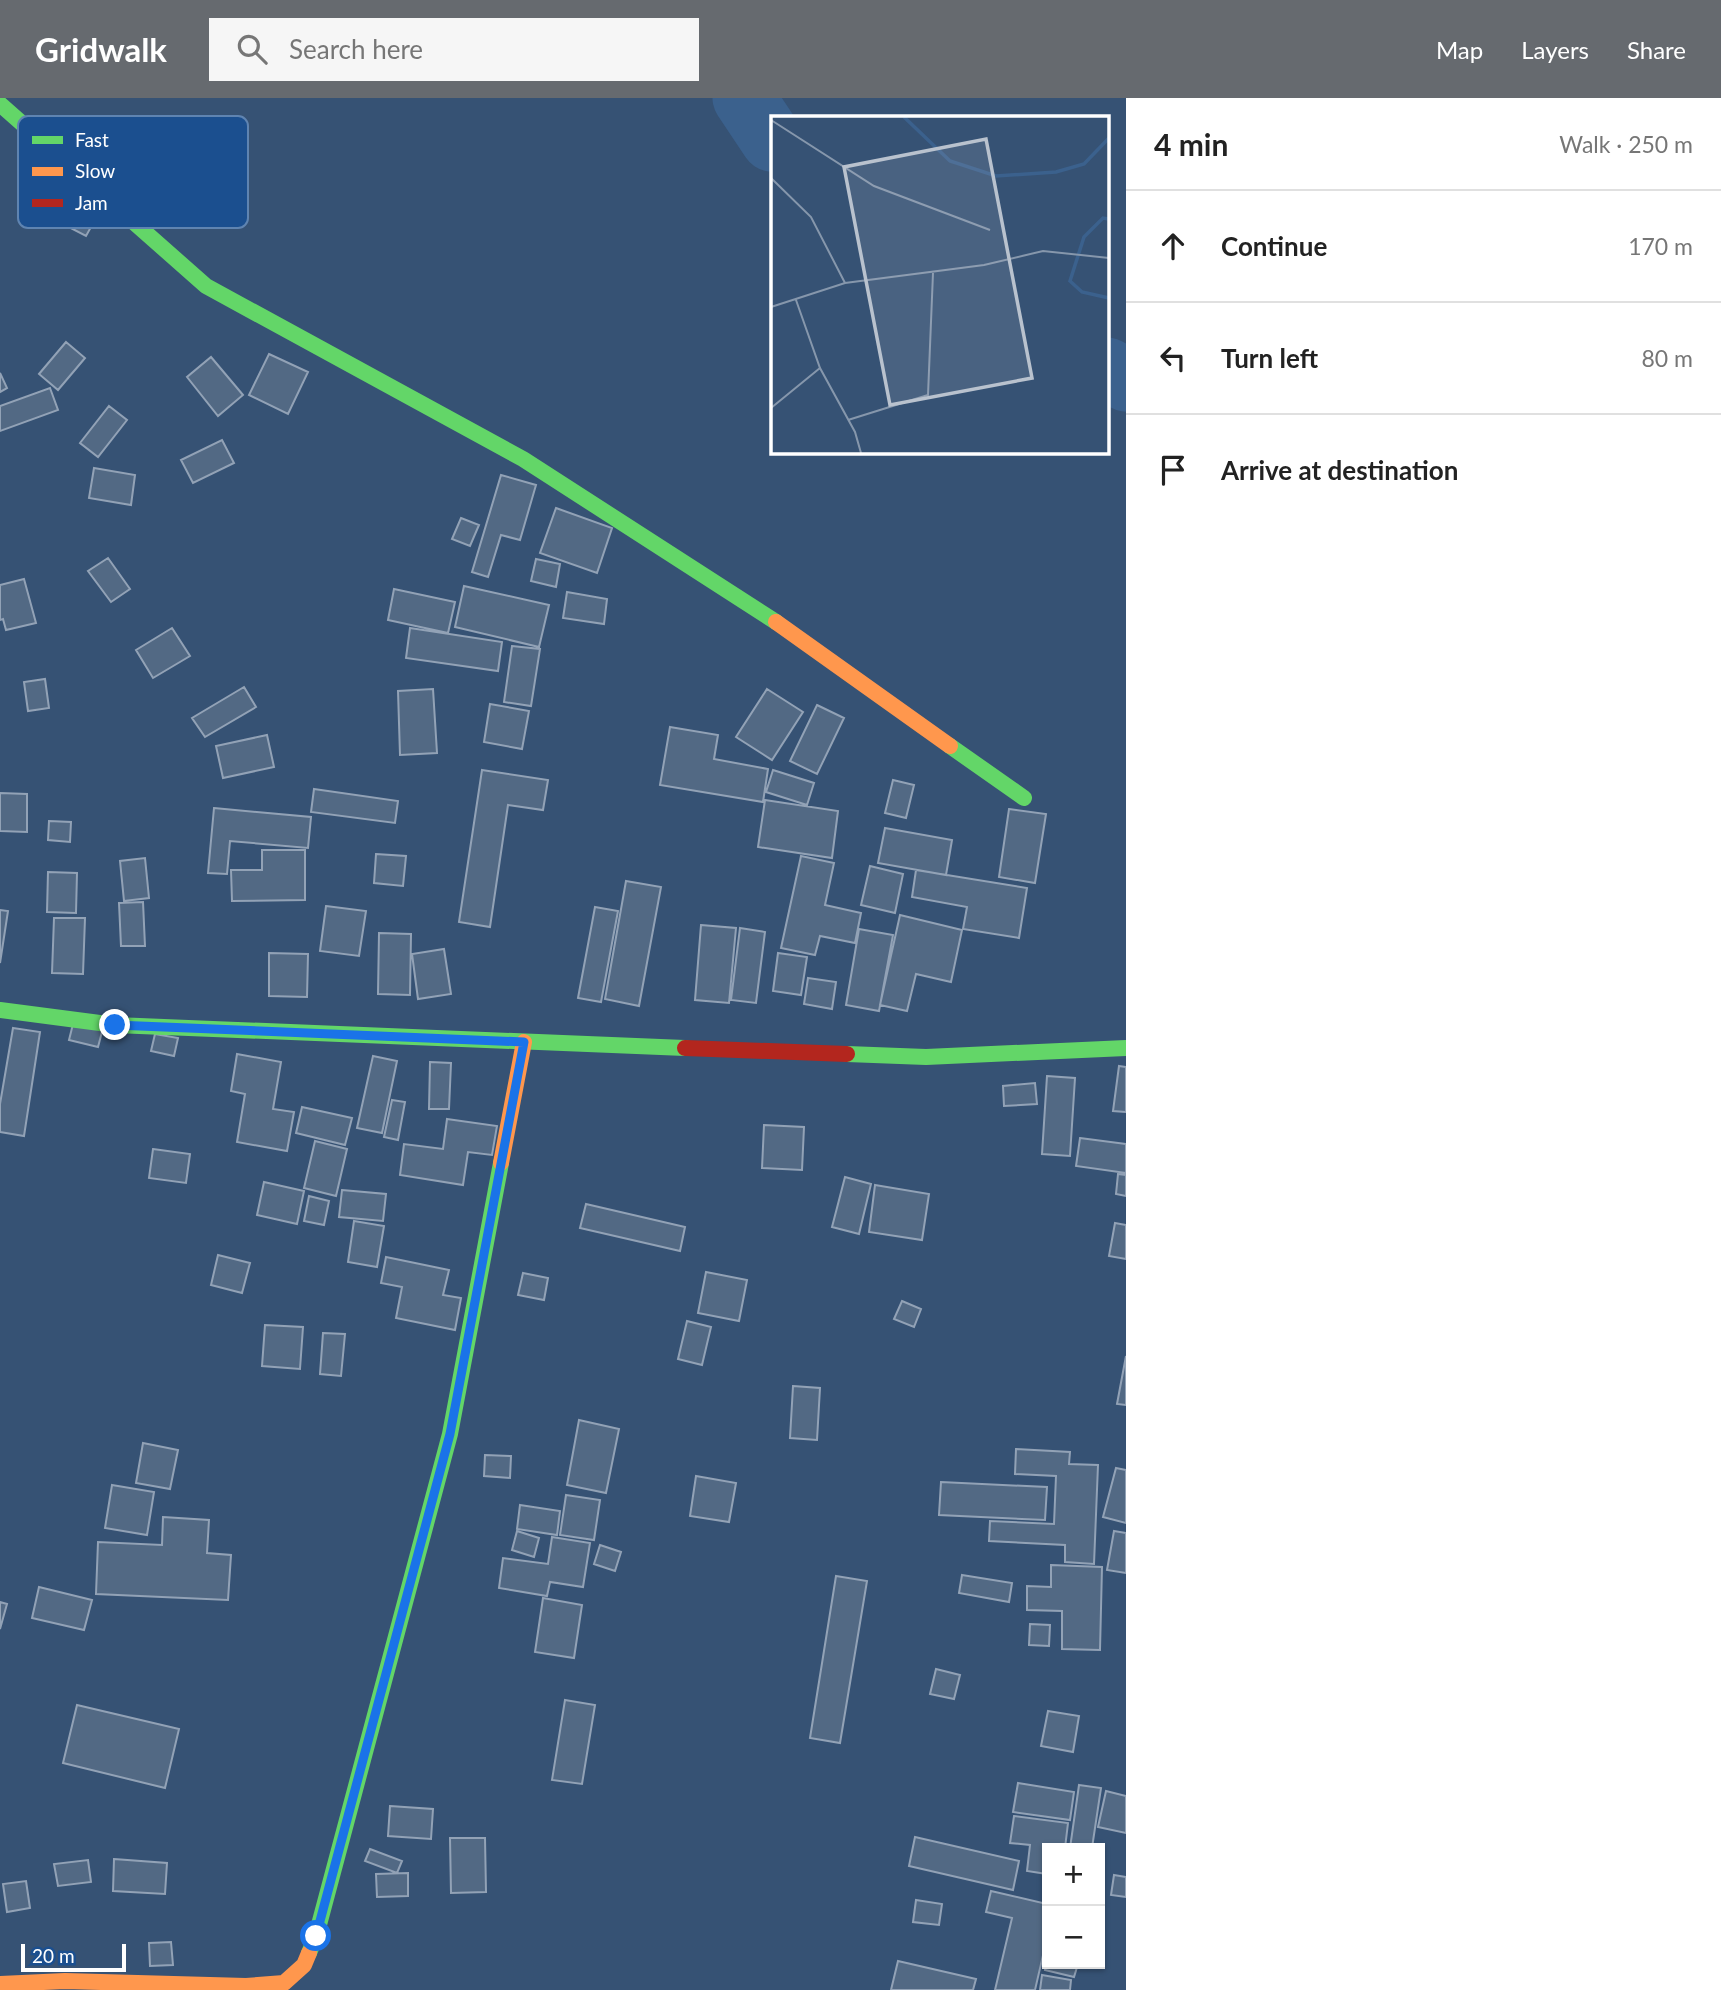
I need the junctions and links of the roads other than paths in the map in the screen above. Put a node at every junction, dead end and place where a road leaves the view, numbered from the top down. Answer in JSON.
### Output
{"nodes":[{"id":1,"x":0,"y":104,"type":"edge"},
{"id":2,"x":18,"y":120,"type":"edge"},
{"id":3,"x":140,"y":228,"type":"edge"},
{"id":4,"x":1024,"y":798,"type":"dead end"},
{"id":5,"x":0,"y":1010,"type":"edge"},
{"id":6,"x":524,"y":1042,"type":"junction"},
{"id":7,"x":1126,"y":1048,"type":"edge"},
{"id":8,"x":0,"y":1984,"type":"edge"}],
"edges":[{"from":1,"to":2,"type":"street"},
{"from":3,"to":4,"type":"street"},
{"from":5,"to":6,"type":"street"},
{"from":6,"to":7,"type":"street"},
{"from":6,"to":8,"type":"street"}]}
